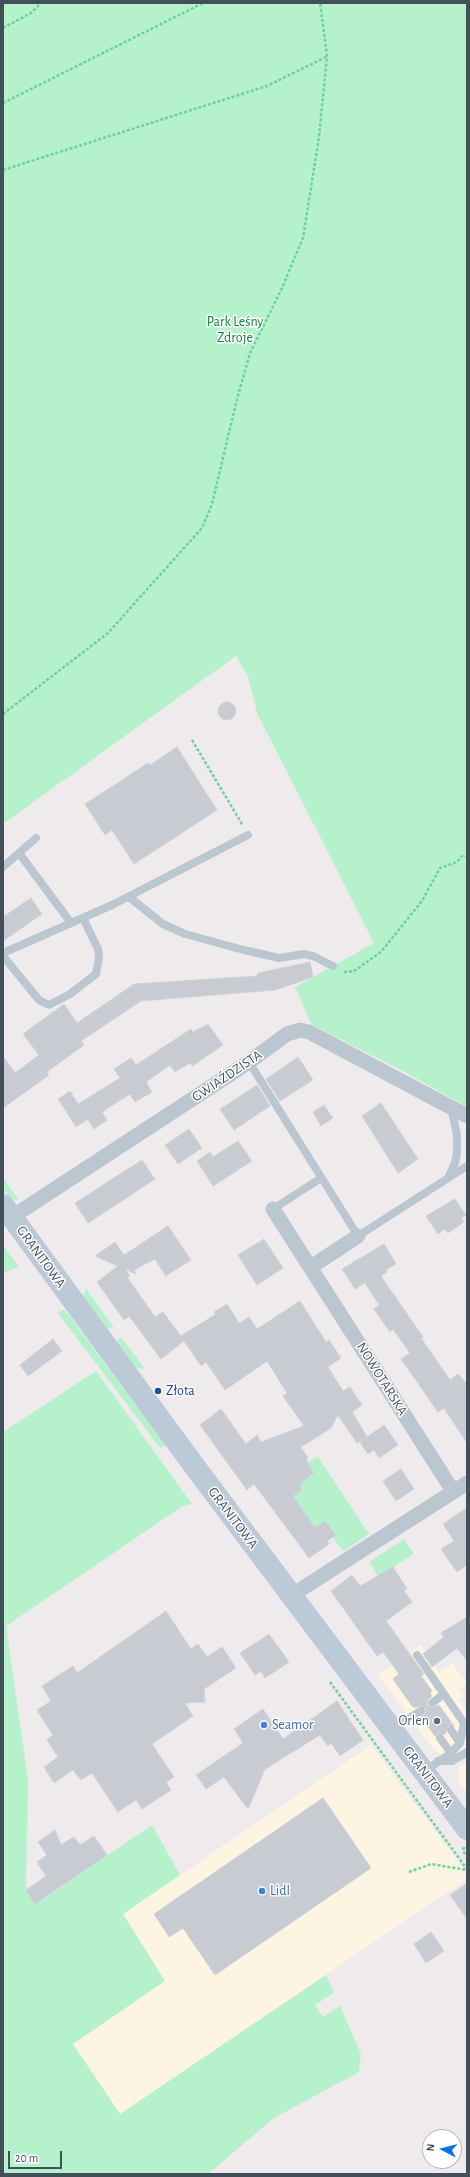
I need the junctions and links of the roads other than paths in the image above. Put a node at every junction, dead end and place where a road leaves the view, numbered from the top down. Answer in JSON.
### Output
{"nodes":[{"id":1,"x":248,"y":835,"type":"road end"},
{"id":2,"x":36,"y":838,"type":"dead end"},
{"id":3,"x":19,"y":853,"type":"junction"},
{"id":4,"x":3,"y":867,"type":"edge"},
{"id":5,"x":129,"y":897,"type":"junction"},
{"id":6,"x":83,"y":918,"type":"junction"},
{"id":7,"x":71,"y":924,"type":"junction"},
{"id":8,"x":3,"y":955,"type":"edge"},
{"id":9,"x":333,"y":966,"type":"road end"},
{"id":10,"x":249,"y":1062,"type":"junction"},
{"id":11,"x":451,"y":1107,"type":"junction"},
{"id":12,"x":467,"y":1116,"type":"edge"},
{"id":13,"x":467,"y":1166,"type":"edge"},
{"id":14,"x":449,"y":1176,"type":"junction"},
{"id":15,"x":321,"y":1178,"type":"junction"},
{"id":16,"x":274,"y":1209,"type":"joint"},
{"id":17,"x":7,"y":1211,"type":"edge"},
{"id":18,"x":358,"y":1236,"type":"junction"},
{"id":19,"x":311,"y":1267,"type":"junction"},
{"id":20,"x":467,"y":1483,"type":"edge"},
{"id":21,"x":453,"y":1491,"type":"junction"},
{"id":22,"x":292,"y":1595,"type":"junction"},
{"id":23,"x":417,"y":1655,"type":"dead end"},
{"id":24,"x":444,"y":1694,"type":"junction"},
{"id":25,"x":432,"y":1703,"type":"dead end"},
{"id":26,"x":421,"y":1713,"type":"dead end"},
{"id":27,"x":392,"y":1729,"type":"junction"},
{"id":28,"x":451,"y":1730,"type":"dead end"},
{"id":29,"x":440,"y":1738,"type":"dead end"},
{"id":30,"x":460,"y":1743,"type":"junction"},
{"id":31,"x":451,"y":1752,"type":"junction"},
{"id":32,"x":467,"y":1752,"type":"edge"},
{"id":33,"x":431,"y":1767,"type":"junction"},
{"id":34,"x":467,"y":1828,"type":"edge"}],
"edges":[{"from":1,"to":5,"type":"lane"},
{"from":2,"to":3,"type":"lane"},
{"from":3,"to":4,"type":"lane"},
{"from":3,"to":7,"type":"lane"},
{"from":5,"to":6,"type":"lane"},
{"from":5,"to":9,"type":"lane"},
{"from":6,"to":7,"type":"lane"},
{"from":6,"to":8,"type":"lane"},
{"from":7,"to":8,"type":"lane"},
{"from":10,"to":11,"type":"street","name":"GWIAŹDZISTA"},
{"from":10,"to":15,"type":"lane"},
{"from":10,"to":17,"type":"street","name":"GWIAŹDZISTA"},
{"from":11,"to":12,"type":"street","name":"GWIAŹDZISTA"},
{"from":11,"to":14,"type":"lane"},
{"from":13,"to":14,"type":"lane"},
{"from":14,"to":18,"type":"lane"},
{"from":15,"to":16,"type":"lane"},
{"from":15,"to":18,"type":"lane"},
{"from":16,"to":19,"type":"street","name":"NOWOTARSKA"},
{"from":17,"to":22,"type":"street","name":"GRANITOWA"},
{"from":18,"to":19,"type":"street"},
{"from":19,"to":21,"type":"street","name":"NOWOTARSKA"},
{"from":20,"to":21,"type":"street"},
{"from":21,"to":22,"type":"street"},
{"from":22,"to":27,"type":"street","name":"GRANITOWA"},
{"from":23,"to":24,"type":"lane"},
{"from":24,"to":25,"type":"lane"},
{"from":24,"to":30,"type":"lane"},
{"from":26,"to":27,"type":"lane"},
{"from":27,"to":33,"type":"street","name":"GRANITOWA"},
{"from":28,"to":30,"type":"lane"},
{"from":29,"to":31,"type":"lane"},
{"from":30,"to":31,"type":"lane"},
{"from":31,"to":33,"type":"lane"},
{"from":32,"to":33,"type":"lane"},
{"from":33,"to":34,"type":"street","name":"GRANITOWA"}]}
